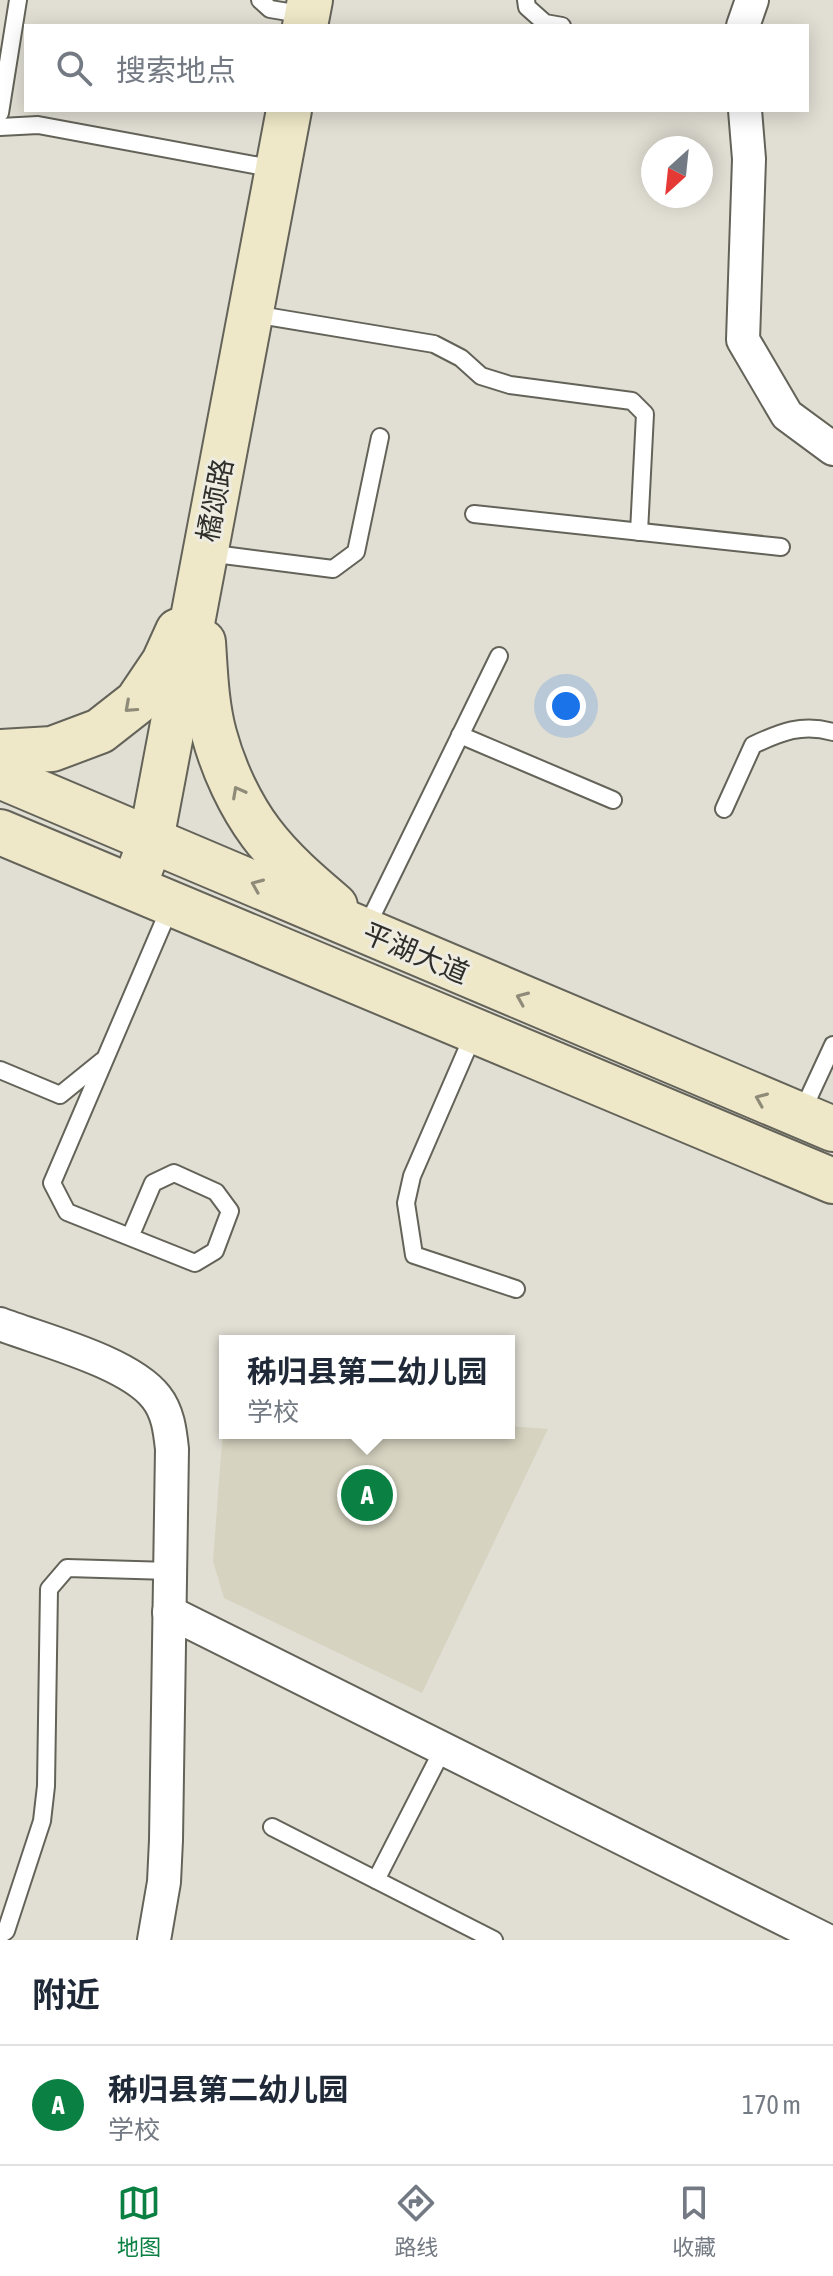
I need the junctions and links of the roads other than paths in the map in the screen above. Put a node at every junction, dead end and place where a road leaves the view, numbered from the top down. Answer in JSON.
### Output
{"nodes":[{"id":1,"x":18,"y":0,"type":"edge"},
{"id":2,"x":260,"y":0,"type":"edge"},
{"id":3,"x":526,"y":0,"type":"edge"},
{"id":4,"x":752,"y":0,"type":"edge"},
{"id":5,"x":307,"y":14,"type":"edge"},
{"id":6,"x":551,"y":24,"type":"edge"},
{"id":7,"x":744,"y":24,"type":"edge"},
{"id":8,"x":289,"y":112,"type":"edge"},
{"id":9,"x":745,"y":112,"type":"edge"},
{"id":10,"x":0,"y":113,"type":"edge"},
{"id":11,"x":0,"y":127,"type":"edge"},
{"id":12,"x":278,"y":169,"type":"junction"},
{"id":13,"x":251,"y":313,"type":"junction"},
{"id":14,"x":380,"y":437,"type":"dead end"},
{"id":15,"x":833,"y":449,"type":"edge"},
{"id":16,"x":474,"y":514,"type":"dead end"},
{"id":17,"x":639,"y":532,"type":"junction"},
{"id":18,"x":781,"y":547,"type":"dead end"},
{"id":19,"x":204,"y":559,"type":"junction"},
{"id":20,"x":499,"y":656,"type":"dead end"},
{"id":21,"x":833,"y":732,"type":"edge"},
{"id":22,"x":460,"y":735,"type":"junction"},
{"id":23,"x":0,"y":752,"type":"edge"},
{"id":24,"x":0,"y":776,"type":"edge"},
{"id":25,"x":613,"y":800,"type":"dead end"},
{"id":26,"x":724,"y":809,"type":"dead end"},
{"id":27,"x":0,"y":832,"type":"edge"},
{"id":28,"x":151,"y":840,"type":"junction"},
{"id":29,"x":160,"y":911,"type":"junction"},
{"id":30,"x":365,"y":931,"type":"junction"},
{"id":31,"x":833,"y":1045,"type":"edge"},
{"id":32,"x":468,"y":1047,"type":"dead end"},
{"id":33,"x":105,"y":1058,"type":"junction"},
{"id":34,"x":0,"y":1070,"type":"edge"},
{"id":35,"x":817,"y":1122,"type":"edge"},
{"id":36,"x":833,"y":1181,"type":"edge"},
{"id":37,"x":130,"y":1237,"type":"junction"},
{"id":38,"x":516,"y":1289,"type":"dead end"},
{"id":39,"x":0,"y":1324,"type":"edge"},
{"id":40,"x":170,"y":1571,"type":"junction"},
{"id":41,"x":169,"y":1612,"type":"junction"},
{"id":42,"x":443,"y":1749,"type":"junction"},
{"id":43,"x":272,"y":1827,"type":"dead end"},
{"id":44,"x":376,"y":1880,"type":"junction"},
{"id":45,"x":787,"y":1931,"type":"edge"},
{"id":46,"x":0,"y":1935,"type":"edge"},
{"id":47,"x":154,"y":1940,"type":"edge"},
{"id":48,"x":494,"y":1940,"type":"edge"},
{"id":49,"x":826,"y":1940,"type":"edge"}],
"edges":[{"from":1,"to":10,"type":"lane"},
{"from":2,"to":5,"type":"lane"},
{"from":3,"to":6,"type":"lane"},
{"from":4,"to":7,"type":"street"},
{"from":8,"to":12,"type":"main road","name":"橘颂路"},
{"from":9,"to":15,"type":"street"},
{"from":11,"to":12,"type":"lane"},
{"from":12,"to":13,"type":"main road","name":"橘颂路"},
{"from":13,"to":17,"type":"lane"},
{"from":13,"to":19,"type":"main road","name":"橘颂路"},
{"from":14,"to":19,"type":"lane"},
{"from":16,"to":17,"type":"lane"},
{"from":17,"to":18,"type":"lane"},
{"from":19,"to":23,"type":"main road","one_way":true},
{"from":19,"to":28,"type":"main road","name":"橘颂路"},
{"from":30,"to":19,"type":"main road","one_way":true},
{"from":20,"to":22,"type":"lane"},
{"from":21,"to":26,"type":"lane"},
{"from":22,"to":25,"type":"lane"},
{"from":22,"to":30,"type":"lane"},
{"from":24,"to":28,"type":"main road","name":"平湖大道"},
{"from":27,"to":29,"type":"main road","name":"平湖大道"},
{"from":28,"to":29,"type":"main road","name":"橘颂路"},
{"from":30,"to":28,"type":"main road","name":"平湖大道","one_way":true},
{"from":29,"to":33,"type":"lane"},
{"from":29,"to":36,"type":"main road","name":"平湖大道"},
{"from":35,"to":30,"type":"main road","name":"平湖大道","one_way":true},
{"from":31,"to":35,"type":"lane"},
{"from":32,"to":38,"type":"lane"},
{"from":33,"to":34,"type":"lane"},
{"from":33,"to":37,"type":"lane"},
{"from":37,"to":37,"type":"lane"},
{"from":39,"to":40,"type":"street"},
{"from":40,"to":41,"type":"street"},
{"from":40,"to":46,"type":"lane"},
{"from":41,"to":42,"type":"street"},
{"from":41,"to":47,"type":"street"},
{"from":42,"to":44,"type":"lane"},
{"from":42,"to":45,"type":"street"},
{"from":43,"to":44,"type":"lane"},
{"from":44,"to":48,"type":"lane"},
{"from":45,"to":49,"type":"street"}]}
